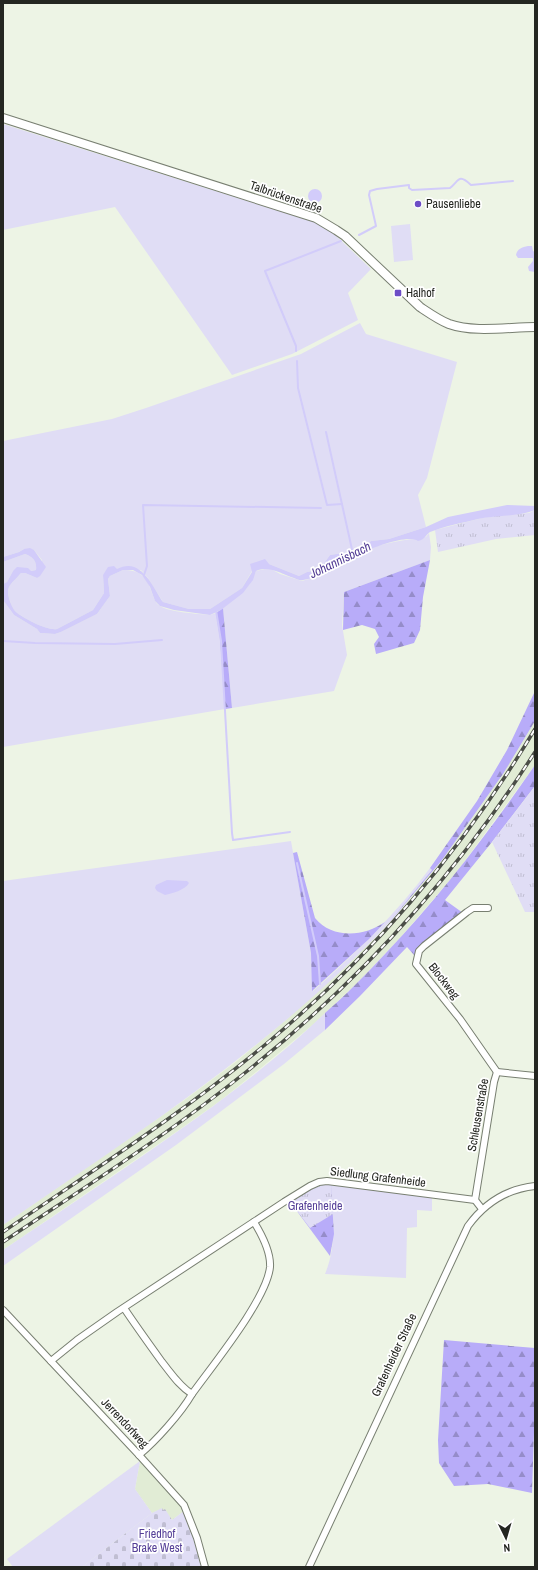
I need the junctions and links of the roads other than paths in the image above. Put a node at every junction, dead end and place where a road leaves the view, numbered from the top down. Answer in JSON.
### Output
{"nodes":[{"id":1,"x":3,"y":118,"type":"edge"},
{"id":2,"x":535,"y":327,"type":"edge"},
{"id":3,"x":488,"y":908,"type":"dead end"},
{"id":4,"x":497,"y":1072,"type":"junction"},
{"id":5,"x":535,"y":1076,"type":"edge"},
{"id":6,"x":535,"y":1186,"type":"edge"},
{"id":7,"x":475,"y":1200,"type":"junction"},
{"id":8,"x":482,"y":1209,"type":"junction"},
{"id":9,"x":254,"y":1222,"type":"junction"},
{"id":10,"x":124,"y":1308,"type":"junction"},
{"id":11,"x":3,"y":1310,"type":"edge"},
{"id":12,"x":51,"y":1361,"type":"junction"},
{"id":13,"x":192,"y":1394,"type":"junction"},
{"id":14,"x":139,"y":1455,"type":"junction"},
{"id":15,"x":205,"y":1567,"type":"edge"},
{"id":16,"x":308,"y":1567,"type":"edge"}],
"edges":[{"from":1,"to":2,"type":"main road","name":"Talbrückenstraße"},
{"from":3,"to":4,"type":"street","name":"Blockweg"},
{"from":4,"to":5,"type":"street","name":"Schleusenstraße"},
{"from":4,"to":7,"type":"street","name":"Schleusenstraße"},
{"from":6,"to":8,"type":"street","name":"Grafenheider Straße"},
{"from":7,"to":8,"type":"street"},
{"from":7,"to":9,"type":"street","name":"Siedlung Grafenheide"},
{"from":8,"to":16,"type":"street","name":"Grafenheider Straße"},
{"from":9,"to":10,"type":"street","name":"Siedlung Grafenheide"},
{"from":9,"to":13,"type":"street"},
{"from":10,"to":12,"type":"street","name":"Siedlung Grafenheide"},
{"from":10,"to":13,"type":"street"},
{"from":11,"to":12,"type":"street","name":"Jerrendorfweg"},
{"from":12,"to":14,"type":"street","name":"Jerrendorfweg"},
{"from":13,"to":14,"type":"street"},
{"from":14,"to":15,"type":"street","name":"Jerrendorfweg"}]}
